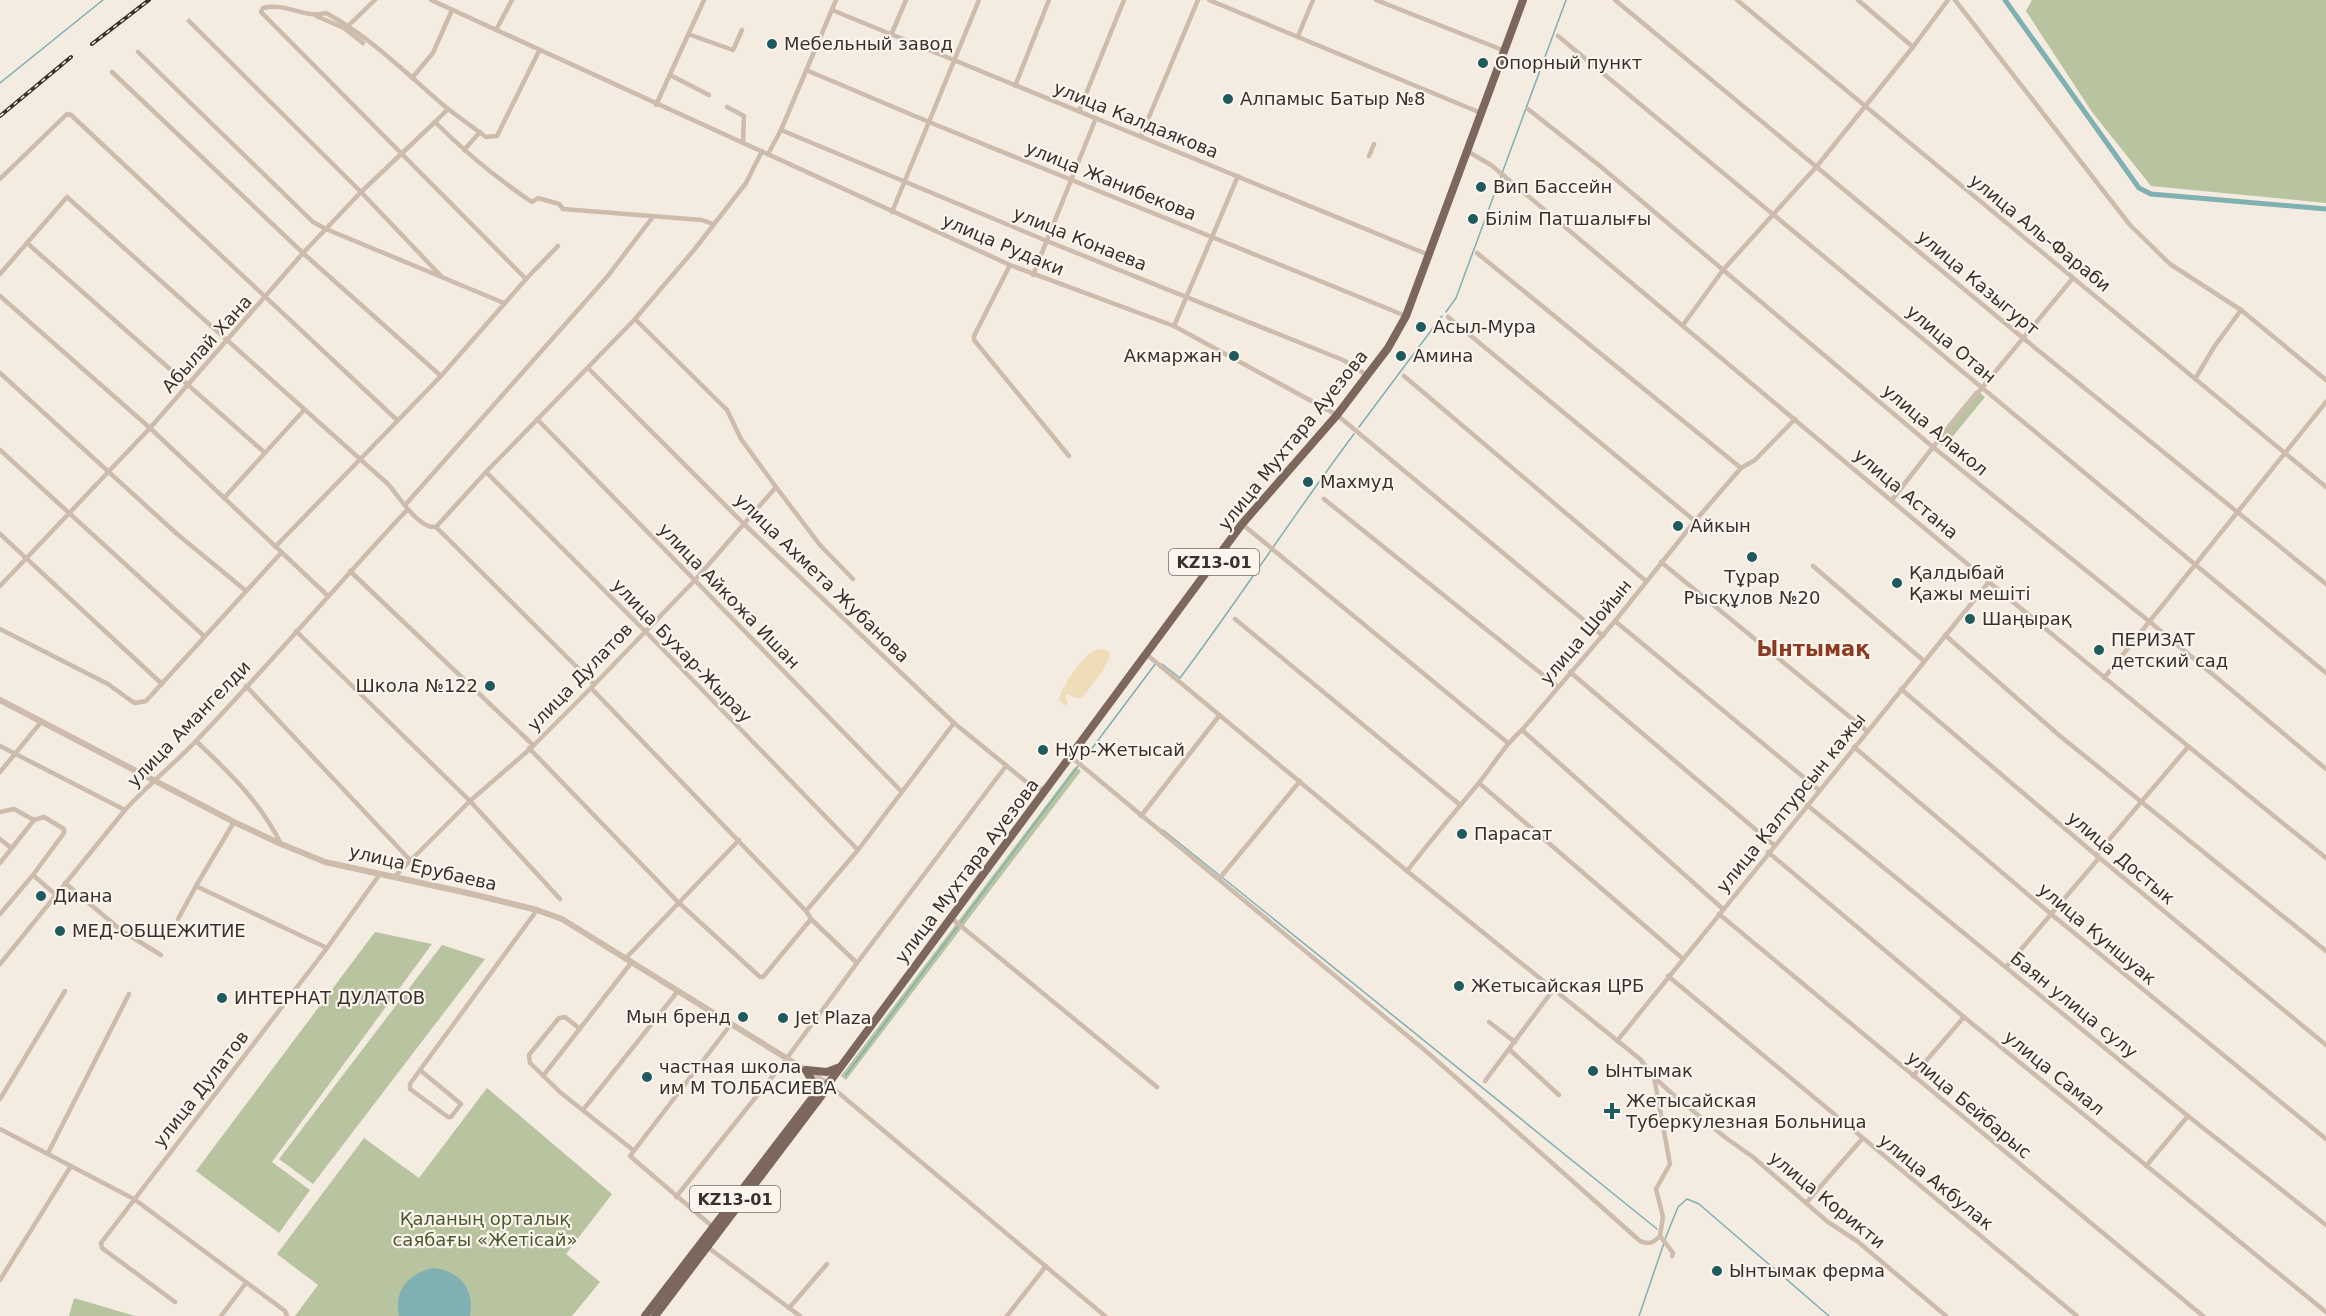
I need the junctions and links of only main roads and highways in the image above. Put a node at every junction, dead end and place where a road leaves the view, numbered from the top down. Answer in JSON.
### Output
{"nodes":[{"id":1,"x":1523,"y":0,"type":"edge"},
{"id":2,"x":841,"y":1066,"type":"junction"},
{"id":3,"x":828,"y":1084,"type":"junction"},
{"id":4,"x":814,"y":1096,"type":"junction"},
{"id":5,"x":716,"y":1230,"type":"junction"},
{"id":6,"x":705,"y":1245,"type":"junction"},
{"id":7,"x":645,"y":1316,"type":"edge"},
{"id":8,"x":655,"y":1316,"type":"edge"}],
"edges":[{"from":1,"to":2,"type":"main road","name":"улица Мухтара Ауезова","number":"KZ13-01"},
{"from":2,"to":3,"type":"main road","name":"улица Мухтара Ауезова","number":"KZ13-01"},
{"from":2,"to":4,"type":"main road"},
{"from":3,"to":4,"type":"main road","name":"улица Мухтара Ауезова","number":"KZ13-01"},
{"from":3,"to":5,"type":"main road","name":"улица Мухтара Ауезова","number":"KZ13-01"},
{"from":4,"to":5,"type":"main road","name":"улица Мухтара Ауезова","number":"KZ13-01"},
{"from":5,"to":6,"type":"main road","name":"улица Мухтара Ауезова","number":"KZ13-01"},
{"from":6,"to":7,"type":"main road","name":"улица Мухтара Ауезова","number":"KZ13-01"},
{"from":6,"to":8,"type":"main road","name":"улица Мухтара Ауезова","number":"KZ13-01"}]}
